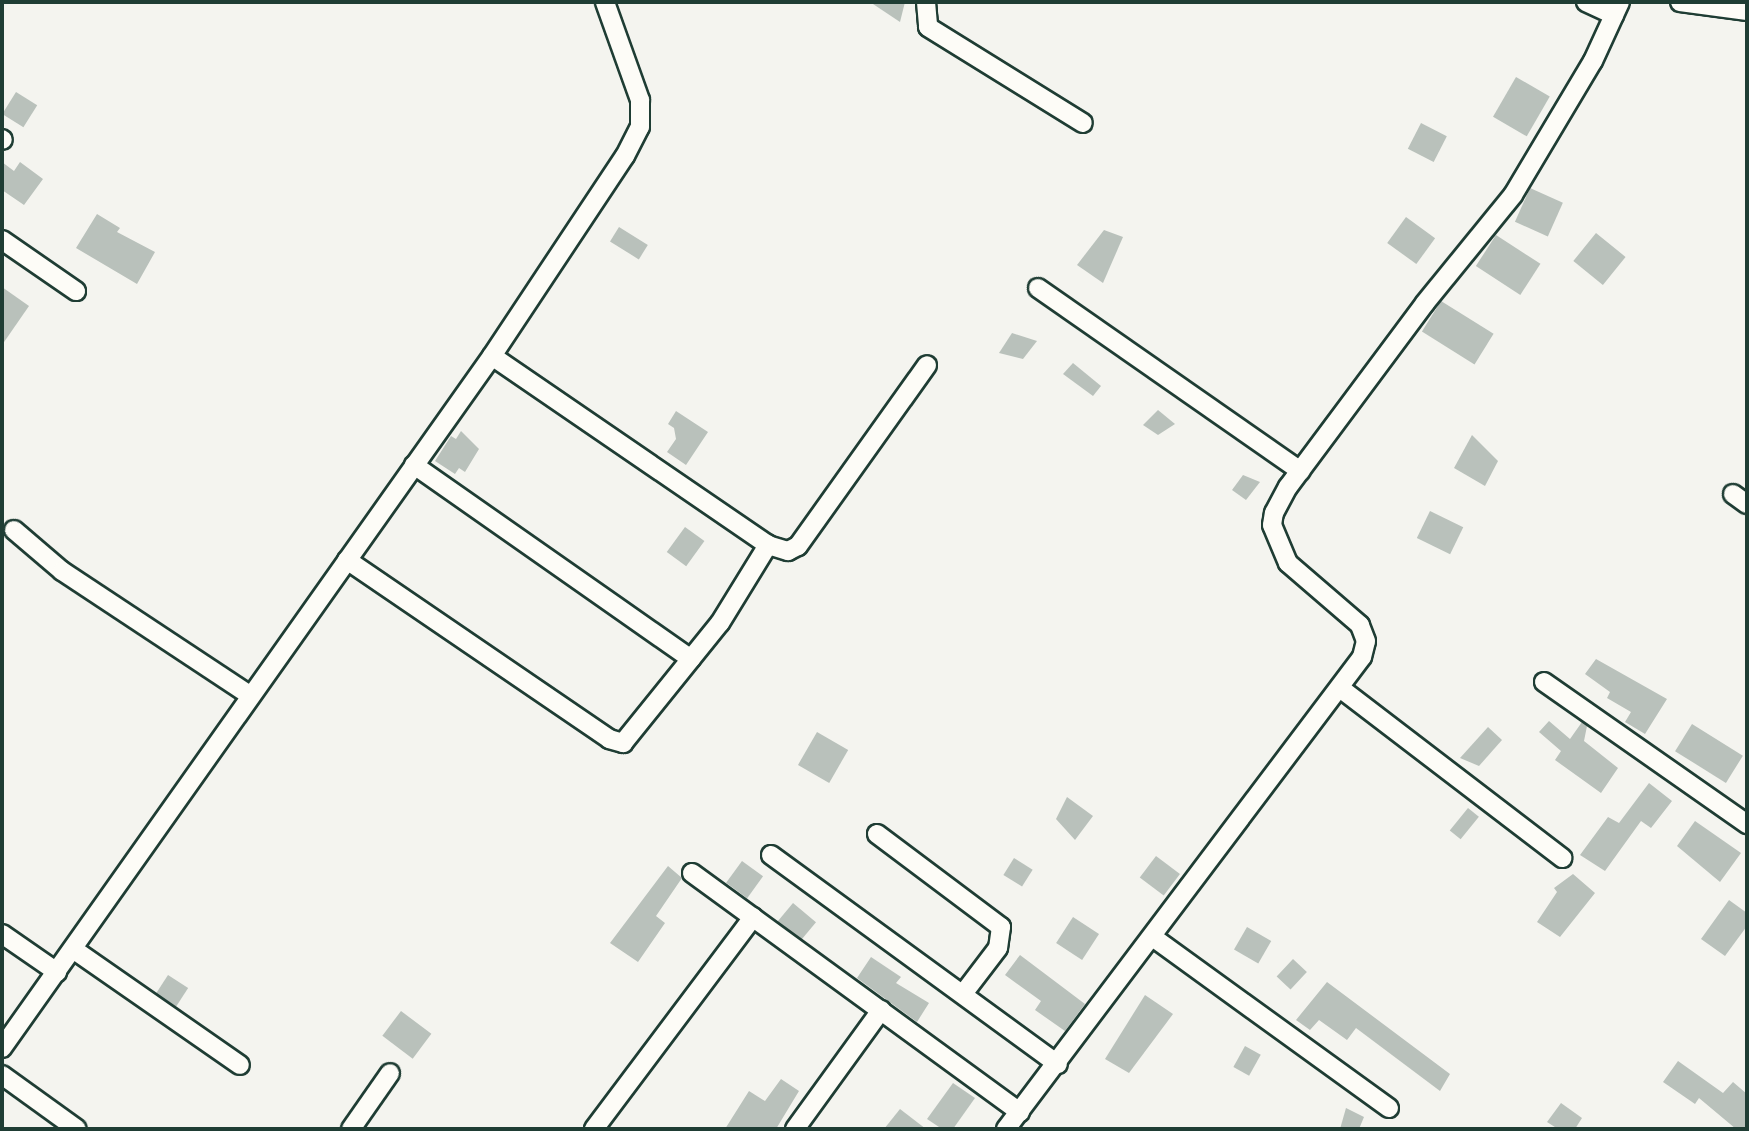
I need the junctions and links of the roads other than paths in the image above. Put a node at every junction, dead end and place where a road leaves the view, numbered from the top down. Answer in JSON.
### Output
{"nodes":[{"id":1,"x":605,"y":2,"type":"edge"},
{"id":2,"x":926,"y":2,"type":"edge"},
{"id":3,"x":1586,"y":2,"type":"edge"},
{"id":4,"x":1691,"y":2,"type":"edge"},
{"id":5,"x":1617,"y":9,"type":"edge"},
{"id":6,"x":1747,"y":11,"type":"edge"},
{"id":7,"x":1083,"y":122,"type":"dead end"},
{"id":8,"x":2,"y":240,"type":"edge"},
{"id":9,"x":1038,"y":288,"type":"dead end"},
{"id":10,"x":76,"y":291,"type":"dead end"},
{"id":11,"x":492,"y":356,"type":"junction"},
{"id":12,"x":927,"y":365,"type":"dead end"},
{"id":13,"x":414,"y":465,"type":"junction"},
{"id":14,"x":1300,"y":471,"type":"junction"},
{"id":15,"x":14,"y":530,"type":"dead end"},
{"id":16,"x":768,"y":545,"type":"junction"},
{"id":17,"x":347,"y":559,"type":"junction"},
{"id":18,"x":691,"y":659,"type":"junction"},
{"id":19,"x":1544,"y":682,"type":"dead end"},
{"id":20,"x":1340,"y":688,"type":"junction"},
{"id":21,"x":249,"y":695,"type":"junction"},
{"id":22,"x":1747,"y":824,"type":"edge"},
{"id":23,"x":877,"y":834,"type":"dead end"},
{"id":24,"x":771,"y":855,"type":"dead end"},
{"id":25,"x":1562,"y":858,"type":"dead end"},
{"id":26,"x":692,"y":873,"type":"dead end"},
{"id":27,"x":753,"y":917,"type":"junction"},
{"id":28,"x":2,"y":934,"type":"edge"},
{"id":29,"x":1154,"y":938,"type":"junction"},
{"id":30,"x":73,"y":949,"type":"junction"},
{"id":31,"x":57,"y":972,"type":"junction"},
{"id":32,"x":963,"y":995,"type":"junction"},
{"id":33,"x":881,"y":1010,"type":"junction"},
{"id":34,"x":2,"y":1048,"type":"edge"},
{"id":35,"x":1058,"y":1064,"type":"junction"},
{"id":36,"x":240,"y":1065,"type":"dead end"},
{"id":37,"x":390,"y":1073,"type":"dead end"},
{"id":38,"x":2,"y":1075,"type":"edge"},
{"id":39,"x":1389,"y":1108,"type":"dead end"},
{"id":40,"x":1020,"y":1112,"type":"junction"},
{"id":41,"x":77,"y":1129,"type":"edge"},
{"id":42,"x":351,"y":1129,"type":"edge"},
{"id":43,"x":594,"y":1129,"type":"edge"},
{"id":44,"x":795,"y":1129,"type":"edge"},
{"id":45,"x":1006,"y":1129,"type":"edge"}],
"edges":[{"from":1,"to":11,"type":"street"},
{"from":2,"to":7,"type":"street"},
{"from":3,"to":5,"type":"street"},
{"from":4,"to":6,"type":"street"},
{"from":5,"to":14,"type":"street"},
{"from":8,"to":10,"type":"street"},
{"from":9,"to":14,"type":"street"},
{"from":11,"to":13,"type":"street"},
{"from":11,"to":16,"type":"street"},
{"from":12,"to":16,"type":"street"},
{"from":13,"to":17,"type":"street"},
{"from":13,"to":18,"type":"street"},
{"from":14,"to":20,"type":"street"},
{"from":15,"to":21,"type":"street"},
{"from":16,"to":18,"type":"street"},
{"from":17,"to":18,"type":"street"},
{"from":17,"to":21,"type":"street"},
{"from":19,"to":22,"type":"street"},
{"from":20,"to":25,"type":"street"},
{"from":20,"to":29,"type":"street"},
{"from":21,"to":30,"type":"street"},
{"from":23,"to":32,"type":"street"},
{"from":24,"to":32,"type":"street"},
{"from":26,"to":27,"type":"street"},
{"from":27,"to":33,"type":"street"},
{"from":27,"to":43,"type":"street"},
{"from":28,"to":31,"type":"street"},
{"from":29,"to":35,"type":"street"},
{"from":29,"to":39,"type":"street"},
{"from":30,"to":31,"type":"street"},
{"from":30,"to":36,"type":"street"},
{"from":31,"to":34,"type":"street"},
{"from":32,"to":35,"type":"street"},
{"from":33,"to":40,"type":"street"},
{"from":33,"to":44,"type":"street"},
{"from":35,"to":40,"type":"street"},
{"from":37,"to":42,"type":"street"},
{"from":38,"to":41,"type":"street"},
{"from":40,"to":45,"type":"street"}]}
